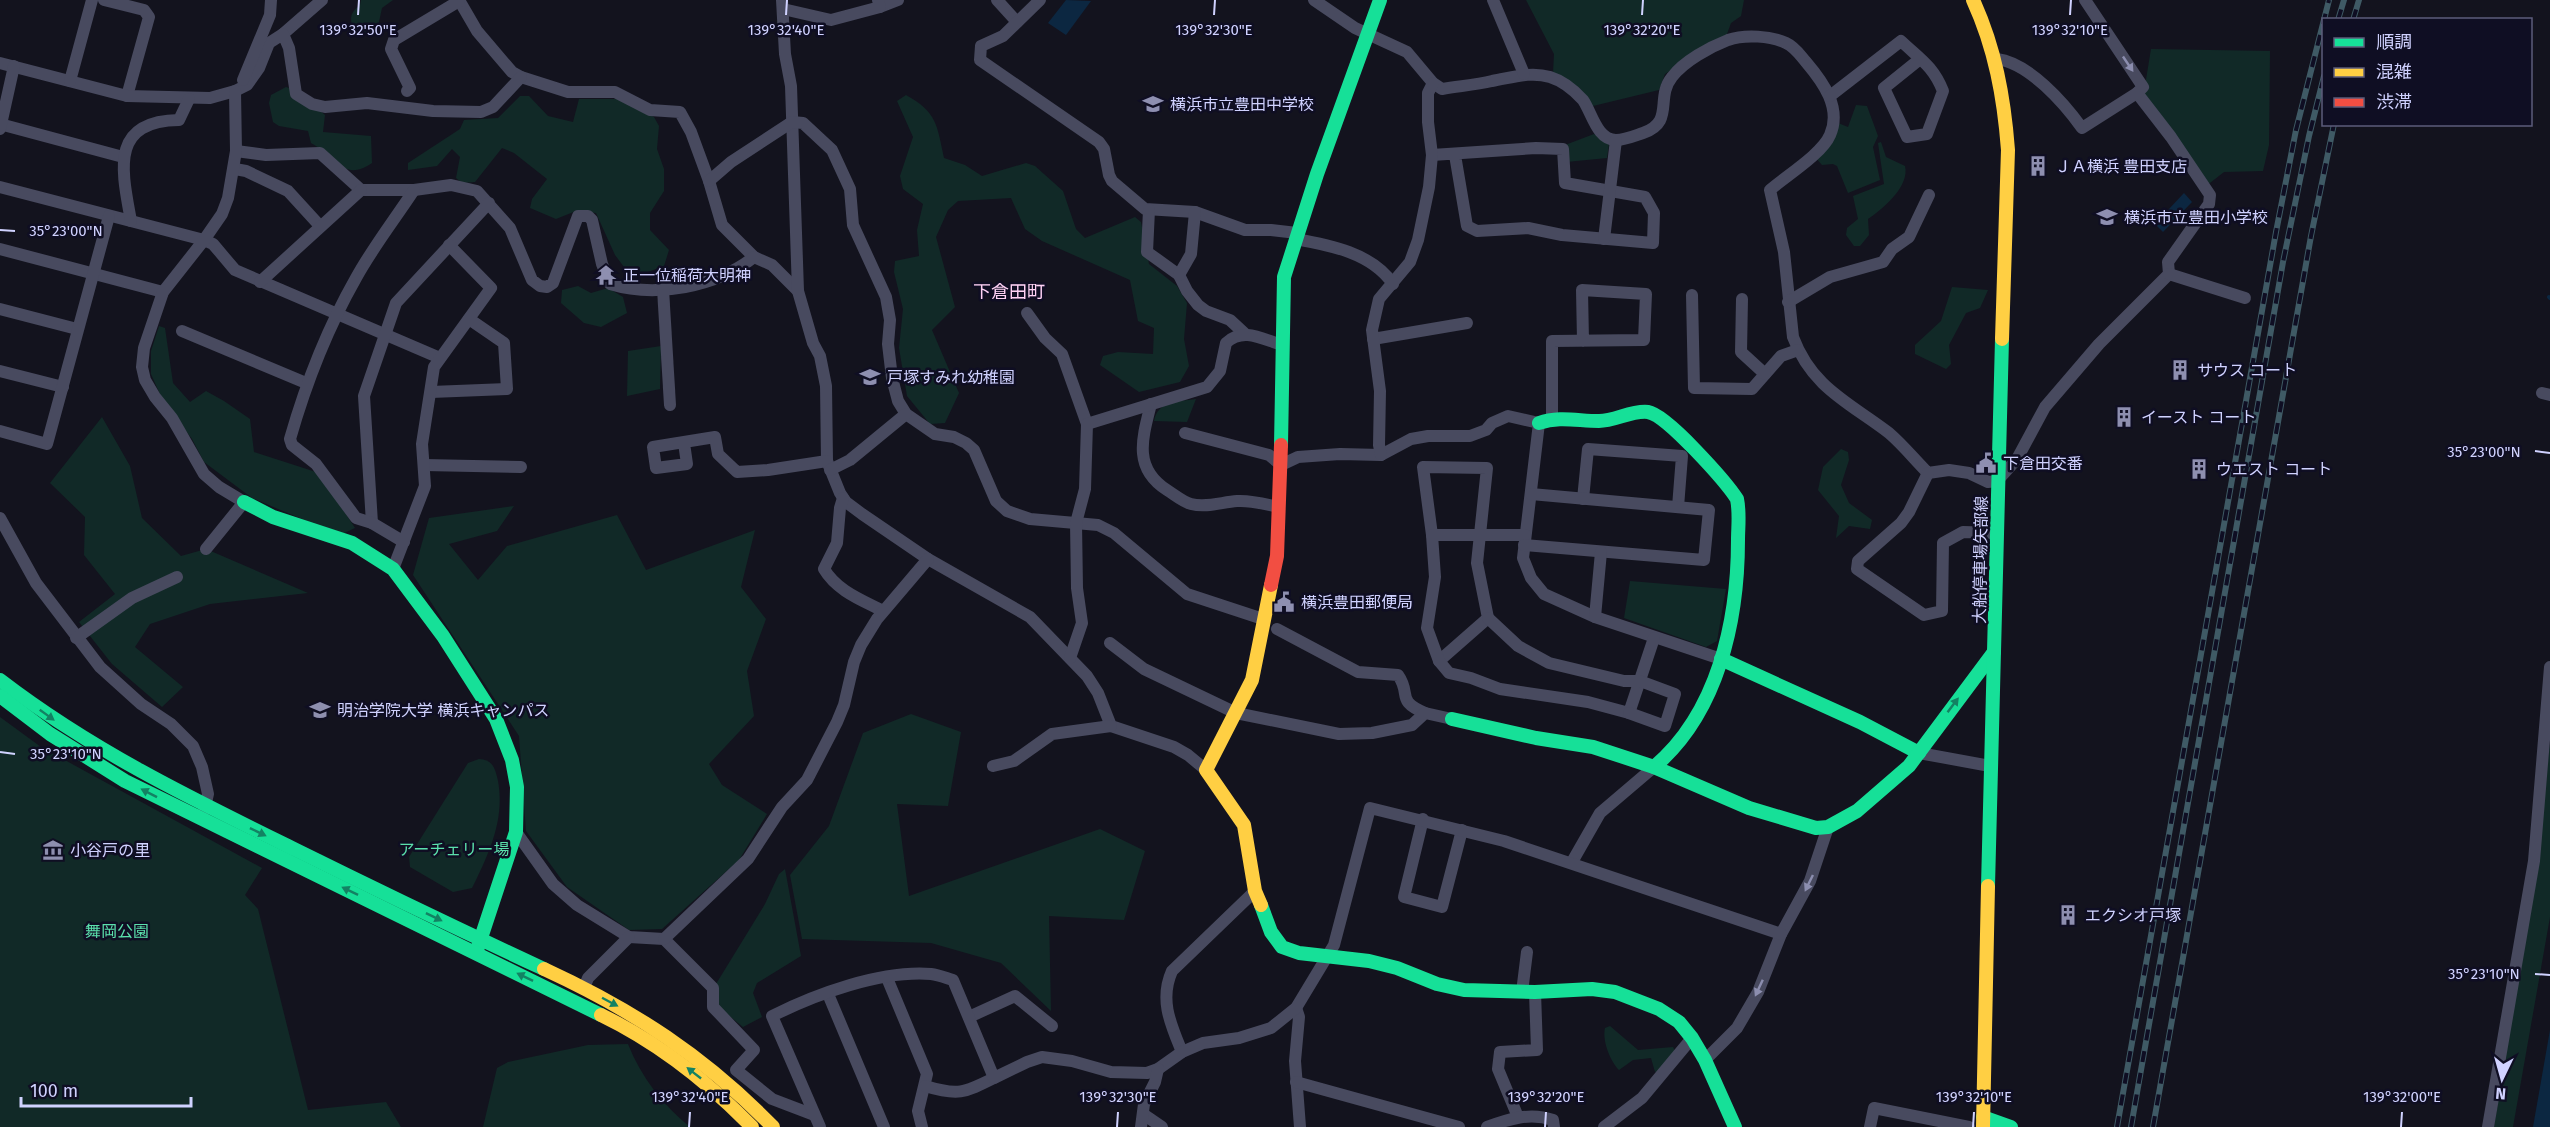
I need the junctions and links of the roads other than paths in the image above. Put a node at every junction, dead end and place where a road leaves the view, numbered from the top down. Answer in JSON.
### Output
{"nodes":[{"id":1,"x":92,"y":0,"type":"edge"},
{"id":2,"x":104,"y":0,"type":"edge"},
{"id":3,"x":272,"y":0,"type":"edge"},
{"id":4,"x":322,"y":0,"type":"edge"},
{"id":5,"x":897,"y":0,"type":"edge"},
{"id":6,"x":997,"y":0,"type":"edge"},
{"id":7,"x":1040,"y":0,"type":"edge"},
{"id":8,"x":1314,"y":0,"type":"edge"},
{"id":9,"x":1380,"y":0,"type":"edge"},
{"id":10,"x":1493,"y":0,"type":"edge"},
{"id":11,"x":1973,"y":0,"type":"edge"},
{"id":12,"x":2085,"y":0,"type":"edge"},
{"id":13,"x":459,"y":1,"type":"edge"},
{"id":14,"x":879,"y":4,"type":"edge"},
{"id":15,"x":782,"y":5,"type":"edge"},
{"id":16,"x":1017,"y":22,"type":"junction"},
{"id":17,"x":1368,"y":32,"type":"junction"},
{"id":18,"x":283,"y":34,"type":"junction"},
{"id":19,"x":1920,"y":59,"type":"junction"},
{"id":20,"x":1997,"y":59,"type":"junction"},
{"id":21,"x":0,"y":63,"type":"edge"},
{"id":22,"x":14,"y":66,"type":"junction"},
{"id":23,"x":1524,"y":74,"type":"junction"},
{"id":24,"x":521,"y":77,"type":"junction"},
{"id":25,"x":70,"y":81,"type":"junction"},
{"id":26,"x":1433,"y":83,"type":"junction"},
{"id":27,"x":237,"y":90,"type":"junction"},
{"id":28,"x":407,"y":91,"type":"dead end"},
{"id":29,"x":2137,"y":93,"type":"junction"},
{"id":30,"x":127,"y":96,"type":"junction"},
{"id":31,"x":1830,"y":96,"type":"junction"},
{"id":32,"x":189,"y":99,"type":"junction"},
{"id":33,"x":792,"y":122,"type":"junction"},
{"id":34,"x":0,"y":126,"type":"edge"},
{"id":35,"x":1616,"y":140,"type":"junction"},
{"id":36,"x":236,"y":151,"type":"junction"},
{"id":37,"x":1432,"y":155,"type":"junction"},
{"id":38,"x":1455,"y":155,"type":"junction"},
{"id":39,"x":123,"y":157,"type":"junction"},
{"id":40,"x":235,"y":169,"type":"junction"},
{"id":41,"x":709,"y":181,"type":"junction"},
{"id":42,"x":0,"y":187,"type":"edge"},
{"id":43,"x":361,"y":190,"type":"junction"},
{"id":44,"x":414,"y":190,"type":"junction"},
{"id":45,"x":1608,"y":190,"type":"junction"},
{"id":46,"x":1929,"y":195,"type":"dead end"},
{"id":47,"x":489,"y":203,"type":"junction"},
{"id":48,"x":1149,"y":210,"type":"junction"},
{"id":49,"x":1195,"y":212,"type":"junction"},
{"id":50,"x":109,"y":216,"type":"junction"},
{"id":51,"x":131,"y":221,"type":"junction"},
{"id":52,"x":320,"y":226,"type":"junction"},
{"id":53,"x":1296,"y":236,"type":"junction"},
{"id":54,"x":1604,"y":239,"type":"junction"},
{"id":55,"x":204,"y":240,"type":"junction"},
{"id":56,"x":449,"y":245,"type":"junction"},
{"id":57,"x":0,"y":249,"type":"edge"},
{"id":58,"x":754,"y":258,"type":"junction"},
{"id":59,"x":93,"y":273,"type":"junction"},
{"id":60,"x":2169,"y":274,"type":"junction"},
{"id":61,"x":1179,"y":276,"type":"junction"},
{"id":62,"x":260,"y":282,"type":"junction"},
{"id":63,"x":1393,"y":284,"type":"junction"},
{"id":64,"x":663,"y":290,"type":"junction"},
{"id":65,"x":798,"y":291,"type":"junction"},
{"id":66,"x":163,"y":292,"type":"junction"},
{"id":67,"x":1692,"y":295,"type":"dead end"},
{"id":68,"x":1742,"y":298,"type":"dead end"},
{"id":69,"x":2245,"y":298,"type":"dead end"},
{"id":70,"x":1788,"y":302,"type":"junction"},
{"id":71,"x":0,"y":309,"type":"edge"},
{"id":72,"x":1027,"y":313,"type":"dead end"},
{"id":73,"x":336,"y":314,"type":"junction"},
{"id":74,"x":469,"y":319,"type":"junction"},
{"id":75,"x":1467,"y":323,"type":"dead end"},
{"id":76,"x":77,"y":328,"type":"junction"},
{"id":77,"x":182,"y":332,"type":"dead end"},
{"id":78,"x":1244,"y":333,"type":"junction"},
{"id":79,"x":385,"y":335,"type":"junction"},
{"id":80,"x":1373,"y":339,"type":"junction"},
{"id":81,"x":1583,"y":341,"type":"junction"},
{"id":82,"x":1282,"y":345,"type":"junction"},
{"id":83,"x":1797,"y":350,"type":"junction"},
{"id":84,"x":440,"y":358,"type":"junction"},
{"id":85,"x":0,"y":370,"type":"edge"},
{"id":86,"x":1765,"y":374,"type":"junction"},
{"id":87,"x":306,"y":383,"type":"junction"},
{"id":88,"x":63,"y":387,"type":"junction"},
{"id":89,"x":431,"y":392,"type":"junction"},
{"id":90,"x":1151,"y":404,"type":"junction"},
{"id":91,"x":670,"y":405,"type":"dead end"},
{"id":92,"x":906,"y":414,"type":"junction"},
{"id":93,"x":1546,"y":420,"type":"junction"},
{"id":94,"x":1087,"y":424,"type":"junction"},
{"id":95,"x":0,"y":431,"type":"edge"},
{"id":96,"x":1185,"y":433,"type":"dead end"},
{"id":97,"x":684,"y":443,"type":"dead end"},
{"id":98,"x":1381,"y":455,"type":"junction"},
{"id":99,"x":424,"y":465,"type":"junction"},
{"id":100,"x":1281,"y":465,"type":"junction"},
{"id":101,"x":828,"y":466,"type":"junction"},
{"id":102,"x":521,"y":467,"type":"dead end"},
{"id":103,"x":1928,"y":473,"type":"junction"},
{"id":104,"x":1997,"y":481,"type":"junction"},
{"id":105,"x":1531,"y":494,"type":"junction"},
{"id":106,"x":843,"y":498,"type":"junction"},
{"id":107,"x":1583,"y":499,"type":"junction"},
{"id":108,"x":244,"y":502,"type":"junction"},
{"id":109,"x":1278,"y":507,"type":"junction"},
{"id":110,"x":1678,"y":507,"type":"junction"},
{"id":111,"x":0,"y":518,"type":"edge"},
{"id":112,"x":372,"y":523,"type":"junction"},
{"id":113,"x":1076,"y":523,"type":"junction"},
{"id":114,"x":1997,"y":533,"type":"junction"},
{"id":115,"x":1478,"y":534,"type":"junction"},
{"id":116,"x":1432,"y":535,"type":"junction"},
{"id":117,"x":1525,"y":540,"type":"junction"},
{"id":118,"x":404,"y":542,"type":"junction"},
{"id":119,"x":206,"y":549,"type":"dead end"},
{"id":120,"x":1601,"y":552,"type":"junction"},
{"id":121,"x":928,"y":559,"type":"junction"},
{"id":122,"x":393,"y":569,"type":"junction"},
{"id":123,"x":177,"y":577,"type":"dead end"},
{"id":124,"x":883,"y":611,"type":"junction"},
{"id":125,"x":1595,"y":616,"type":"junction"},
{"id":126,"x":1488,"y":618,"type":"junction"},
{"id":127,"x":1263,"y":619,"type":"junction"},
{"id":128,"x":1277,"y":629,"type":"dead end"},
{"id":129,"x":76,"y":638,"type":"junction"},
{"id":130,"x":1654,"y":638,"type":"junction"},
{"id":131,"x":1110,"y":643,"type":"dead end"},
{"id":132,"x":1994,"y":652,"type":"junction"},
{"id":133,"x":1070,"y":658,"type":"junction"},
{"id":134,"x":1721,"y":659,"type":"junction"},
{"id":135,"x":1439,"y":661,"type":"junction"},
{"id":136,"x":2550,"y":667,"type":"edge"},
{"id":137,"x":0,"y":680,"type":"edge"},
{"id":138,"x":1640,"y":681,"type":"junction"},
{"id":139,"x":0,"y":696,"type":"edge"},
{"id":140,"x":1236,"y":713,"type":"junction"},
{"id":141,"x":1425,"y":713,"type":"junction"},
{"id":142,"x":1629,"y":713,"type":"junction"},
{"id":143,"x":1452,"y":719,"type":"joint"},
{"id":144,"x":1111,"y":726,"type":"junction"},
{"id":145,"x":1919,"y":753,"type":"junction"},
{"id":146,"x":993,"y":766,"type":"dead end"},
{"id":147,"x":1990,"y":766,"type":"junction"},
{"id":148,"x":1654,"y":767,"type":"junction"},
{"id":149,"x":1206,"y":770,"type":"junction"},
{"id":150,"x":204,"y":813,"type":"junction"},
{"id":151,"x":1422,"y":819,"type":"junction"},
{"id":152,"x":1828,"y":827,"type":"junction"},
{"id":153,"x":1462,"y":830,"type":"junction"},
{"id":154,"x":516,"y":832,"type":"junction"},
{"id":155,"x":1572,"y":862,"type":"junction"},
{"id":156,"x":1255,"y":891,"type":"junction"},
{"id":157,"x":1781,"y":934,"type":"junction"},
{"id":158,"x":628,"y":937,"type":"junction"},
{"id":159,"x":664,"y":939,"type":"junction"},
{"id":160,"x":478,"y":946,"type":"junction"},
{"id":161,"x":1527,"y":952,"type":"dead end"},
{"id":162,"x":1328,"y":955,"type":"junction"},
{"id":163,"x":887,"y":978,"type":"junction"},
{"id":164,"x":584,"y":988,"type":"junction"},
{"id":165,"x":1528,"y":992,"type":"junction"},
{"id":166,"x":828,"y":994,"type":"junction"},
{"id":167,"x":1296,"y":1008,"type":"junction"},
{"id":168,"x":969,"y":1017,"type":"junction"},
{"id":169,"x":1052,"y":1026,"type":"dead end"},
{"id":170,"x":1692,"y":1038,"type":"junction"},
{"id":171,"x":1182,"y":1052,"type":"junction"},
{"id":172,"x":1705,"y":1060,"type":"junction"},
{"id":173,"x":1158,"y":1069,"type":"junction"},
{"id":174,"x":994,"y":1078,"type":"junction"},
{"id":175,"x":1296,"y":1082,"type":"junction"},
{"id":176,"x":925,"y":1086,"type":"junction"},
{"id":177,"x":814,"y":1115,"type":"junction"},
{"id":178,"x":1518,"y":1117,"type":"junction"},
{"id":179,"x":1142,"y":1121,"type":"edge"},
{"id":180,"x":1983,"y":1122,"type":"edge"},
{"id":181,"x":752,"y":1127,"type":"edge"},
{"id":182,"x":773,"y":1127,"type":"edge"},
{"id":183,"x":820,"y":1127,"type":"edge"},
{"id":184,"x":884,"y":1127,"type":"edge"},
{"id":185,"x":922,"y":1127,"type":"edge"},
{"id":186,"x":1162,"y":1127,"type":"edge"},
{"id":187,"x":1300,"y":1127,"type":"edge"},
{"id":188,"x":1459,"y":1127,"type":"edge"},
{"id":189,"x":1487,"y":1127,"type":"edge"},
{"id":190,"x":1554,"y":1127,"type":"edge"},
{"id":191,"x":1604,"y":1127,"type":"edge"},
{"id":192,"x":1735,"y":1127,"type":"edge"},
{"id":193,"x":1870,"y":1127,"type":"edge"},
{"id":194,"x":1969,"y":1127,"type":"edge"},
{"id":195,"x":2011,"y":1127,"type":"edge"},
{"id":196,"x":2488,"y":1127,"type":"edge"}],
"edges":[{"from":1,"to":25,"type":"street"},
{"from":2,"to":30,"type":"street"},
{"from":3,"to":27,"type":"street"},
{"from":4,"to":18,"type":"street"},
{"from":5,"to":14,"type":"street"},
{"from":6,"to":16,"type":"street"},
{"from":7,"to":16,"type":"street"},
{"from":8,"to":17,"type":"street"},
{"from":9,"to":17,"type":"street"},
{"from":10,"to":23,"type":"street"},
{"from":11,"to":20,"type":"street","name":"大船停車場矢部線"},
{"from":12,"to":29,"type":"street","one_way":true},
{"from":13,"to":24,"type":"street"},
{"from":13,"to":28,"type":"street"},
{"from":14,"to":15,"type":"street"},
{"from":15,"to":33,"type":"street"},
{"from":16,"to":48,"type":"street"},
{"from":17,"to":26,"type":"street"},
{"from":17,"to":53,"type":"street"},
{"from":18,"to":24,"type":"street"},
{"from":18,"to":27,"type":"street"},
{"from":19,"to":19,"type":"street"},
{"from":19,"to":31,"type":"street"},
{"from":20,"to":29,"type":"street"},
{"from":20,"to":104,"type":"street","name":"大船停車場矢部線"},
{"from":21,"to":22,"type":"street"},
{"from":22,"to":25,"type":"street"},
{"from":22,"to":34,"type":"street"},
{"from":23,"to":26,"type":"street"},
{"from":23,"to":35,"type":"street"},
{"from":24,"to":41,"type":"street"},
{"from":25,"to":30,"type":"street"},
{"from":26,"to":37,"type":"street"},
{"from":27,"to":32,"type":"street"},
{"from":27,"to":36,"type":"street"},
{"from":29,"to":60,"type":"street"},
{"from":30,"to":32,"type":"street"},
{"from":31,"to":35,"type":"street"},
{"from":31,"to":70,"type":"street"},
{"from":32,"to":39,"type":"street"},
{"from":33,"to":41,"type":"street"},
{"from":33,"to":65,"type":"street"},
{"from":33,"to":92,"type":"street"},
{"from":34,"to":39,"type":"street"},
{"from":35,"to":45,"type":"street"},
{"from":36,"to":40,"type":"street"},
{"from":36,"to":43,"type":"street"},
{"from":37,"to":38,"type":"street"},
{"from":37,"to":63,"type":"street"},
{"from":38,"to":45,"type":"street"},
{"from":38,"to":54,"type":"street"},
{"from":39,"to":51,"type":"street"},
{"from":40,"to":52,"type":"street"},
{"from":40,"to":55,"type":"street"},
{"from":41,"to":58,"type":"street"},
{"from":42,"to":50,"type":"street"},
{"from":43,"to":44,"type":"street"},
{"from":43,"to":52,"type":"street"},
{"from":44,"to":47,"type":"street"},
{"from":44,"to":73,"type":"street"},
{"from":45,"to":54,"type":"street"},
{"from":45,"to":54,"type":"street"},
{"from":46,"to":70,"type":"street"},
{"from":47,"to":56,"type":"street"},
{"from":47,"to":64,"type":"street"},
{"from":48,"to":49,"type":"street"},
{"from":48,"to":61,"type":"street"},
{"from":49,"to":53,"type":"street"},
{"from":49,"to":61,"type":"street"},
{"from":50,"to":51,"type":"street"},
{"from":50,"to":59,"type":"street"},
{"from":51,"to":55,"type":"street"},
{"from":52,"to":62,"type":"street"},
{"from":53,"to":63,"type":"street"},
{"from":53,"to":82,"type":"street"},
{"from":55,"to":62,"type":"street"},
{"from":55,"to":66,"type":"street"},
{"from":56,"to":74,"type":"street"},
{"from":56,"to":79,"type":"street"},
{"from":57,"to":59,"type":"street"},
{"from":58,"to":64,"type":"street"},
{"from":58,"to":65,"type":"street"},
{"from":59,"to":66,"type":"street"},
{"from":59,"to":76,"type":"street"},
{"from":60,"to":69,"type":"street"},
{"from":60,"to":104,"type":"street"},
{"from":61,"to":78,"type":"street"},
{"from":62,"to":73,"type":"street"},
{"from":63,"to":80,"type":"street"},
{"from":64,"to":91,"type":"street"},
{"from":65,"to":101,"type":"street"},
{"from":66,"to":108,"type":"street"},
{"from":67,"to":86,"type":"street"},
{"from":68,"to":86,"type":"street"},
{"from":70,"to":83,"type":"street"},
{"from":71,"to":76,"type":"street"},
{"from":72,"to":94,"type":"street"},
{"from":73,"to":79,"type":"street"},
{"from":73,"to":87,"type":"street"},
{"from":74,"to":84,"type":"street"},
{"from":74,"to":89,"type":"street"},
{"from":75,"to":80,"type":"street"},
{"from":76,"to":88,"type":"street"},
{"from":77,"to":87,"type":"street"},
{"from":78,"to":82,"type":"street"},
{"from":78,"to":90,"type":"street"},
{"from":79,"to":84,"type":"street"},
{"from":79,"to":112,"type":"street"},
{"from":80,"to":98,"type":"street"},
{"from":81,"to":81,"type":"street"},
{"from":81,"to":93,"type":"street"},
{"from":82,"to":100,"type":"street"},
{"from":83,"to":86,"type":"street"},
{"from":83,"to":103,"type":"street"},
{"from":84,"to":89,"type":"street"},
{"from":85,"to":88,"type":"street"},
{"from":87,"to":112,"type":"street"},
{"from":88,"to":95,"type":"street"},
{"from":89,"to":99,"type":"street"},
{"from":90,"to":94,"type":"street"},
{"from":90,"to":109,"type":"street"},
{"from":92,"to":101,"type":"street"},
{"from":92,"to":113,"type":"street"},
{"from":93,"to":98,"type":"street"},
{"from":93,"to":105,"type":"street"},
{"from":93,"to":134,"type":"street"},
{"from":94,"to":113,"type":"street"},
{"from":96,"to":100,"type":"street"},
{"from":97,"to":101,"type":"street"},
{"from":98,"to":100,"type":"street"},
{"from":99,"to":102,"type":"street"},
{"from":99,"to":118,"type":"street"},
{"from":100,"to":109,"type":"street"},
{"from":101,"to":106,"type":"street"},
{"from":103,"to":104,"type":"street"},
{"from":103,"to":114,"type":"street"},
{"from":104,"to":114,"type":"street","name":"大船停車場矢部線"},
{"from":105,"to":107,"type":"street"},
{"from":105,"to":117,"type":"street"},
{"from":106,"to":121,"type":"street"},
{"from":106,"to":124,"type":"street"},
{"from":107,"to":110,"type":"street"},
{"from":107,"to":110,"type":"street"},
{"from":108,"to":119,"type":"street"},
{"from":108,"to":122,"type":"street"},
{"from":109,"to":127,"type":"street"},
{"from":110,"to":120,"type":"street"},
{"from":111,"to":129,"type":"street"},
{"from":112,"to":118,"type":"street"},
{"from":113,"to":127,"type":"street"},
{"from":113,"to":133,"type":"street"},
{"from":114,"to":132,"type":"street","name":"大船停車場矢部線"},
{"from":115,"to":116,"type":"street"},
{"from":115,"to":116,"type":"street"},
{"from":115,"to":117,"type":"street"},
{"from":115,"to":126,"type":"street"},
{"from":116,"to":135,"type":"street"},
{"from":117,"to":120,"type":"street"},
{"from":117,"to":125,"type":"street"},
{"from":118,"to":122,"type":"street"},
{"from":120,"to":125,"type":"street"},
{"from":121,"to":124,"type":"street"},
{"from":121,"to":133,"type":"street"},
{"from":122,"to":154,"type":"street"},
{"from":123,"to":129,"type":"street"},
{"from":124,"to":159,"type":"street"},
{"from":125,"to":130,"type":"street"},
{"from":126,"to":135,"type":"street"},
{"from":126,"to":138,"type":"street"},
{"from":127,"to":140,"type":"street"},
{"from":128,"to":141,"type":"street"},
{"from":129,"to":150,"type":"street"},
{"from":130,"to":134,"type":"street"},
{"from":130,"to":138,"type":"street"},
{"from":131,"to":140,"type":"street"},
{"from":145,"to":132,"type":"street","one_way":true},
{"from":132,"to":147,"type":"street","name":"大船停車場矢部線"},
{"from":133,"to":144,"type":"street"},
{"from":134,"to":145,"type":"street"},
{"from":134,"to":148,"type":"street"},
{"from":135,"to":142,"type":"street"},
{"from":136,"to":196,"type":"street"},
{"from":137,"to":150,"type":"street","one_way":true},
{"from":138,"to":142,"type":"street"},
{"from":138,"to":142,"type":"street"},
{"from":150,"to":139,"type":"street","one_way":true},
{"from":140,"to":141,"type":"street"},
{"from":140,"to":149,"type":"street"},
{"from":141,"to":143,"type":"street"},
{"from":143,"to":148,"type":"street"},
{"from":144,"to":146,"type":"street"},
{"from":144,"to":149,"type":"street"},
{"from":145,"to":147,"type":"street"},
{"from":145,"to":152,"type":"street"},
{"from":147,"to":180,"type":"street","name":"大船停車場矢部線"},
{"from":148,"to":152,"type":"street"},
{"from":148,"to":155,"type":"street"},
{"from":149,"to":156,"type":"street"},
{"from":150,"to":160,"type":"street"},
{"from":151,"to":153,"type":"street"},
{"from":151,"to":153,"type":"street"},
{"from":151,"to":162,"type":"street"},
{"from":152,"to":157,"type":"street","one_way":true},
{"from":153,"to":155,"type":"street"},
{"from":154,"to":158,"type":"street"},
{"from":154,"to":160,"type":"street"},
{"from":155,"to":157,"type":"street"},
{"from":156,"to":162,"type":"street"},
{"from":156,"to":171,"type":"street"},
{"from":157,"to":172,"type":"street","one_way":true},
{"from":158,"to":159,"type":"street"},
{"from":158,"to":164,"type":"street"},
{"from":159,"to":177,"type":"street"},
{"from":160,"to":164,"type":"street"},
{"from":181,"to":160,"type":"street","one_way":true},
{"from":161,"to":165,"type":"street"},
{"from":162,"to":165,"type":"street"},
{"from":162,"to":167,"type":"street"},
{"from":163,"to":166,"type":"street"},
{"from":163,"to":168,"type":"street"},
{"from":163,"to":176,"type":"street"},
{"from":164,"to":182,"type":"street","one_way":true},
{"from":165,"to":170,"type":"street"},
{"from":165,"to":178,"type":"street"},
{"from":166,"to":177,"type":"street"},
{"from":166,"to":184,"type":"street"},
{"from":167,"to":171,"type":"street"},
{"from":167,"to":175,"type":"street"},
{"from":168,"to":169,"type":"street"},
{"from":168,"to":174,"type":"street"},
{"from":170,"to":172,"type":"street"},
{"from":170,"to":191,"type":"street"},
{"from":171,"to":173,"type":"street"},
{"from":172,"to":192,"type":"street"},
{"from":173,"to":174,"type":"street"},
{"from":173,"to":179,"type":"street"},
{"from":174,"to":176,"type":"street"},
{"from":175,"to":187,"type":"street"},
{"from":175,"to":188,"type":"street"},
{"from":176,"to":185,"type":"street"},
{"from":177,"to":183,"type":"street"},
{"from":178,"to":189,"type":"street"},
{"from":178,"to":190,"type":"street"},
{"from":179,"to":186,"type":"street"},
{"from":180,"to":195,"type":"street"},
{"from":193,"to":194,"type":"street"}]}
